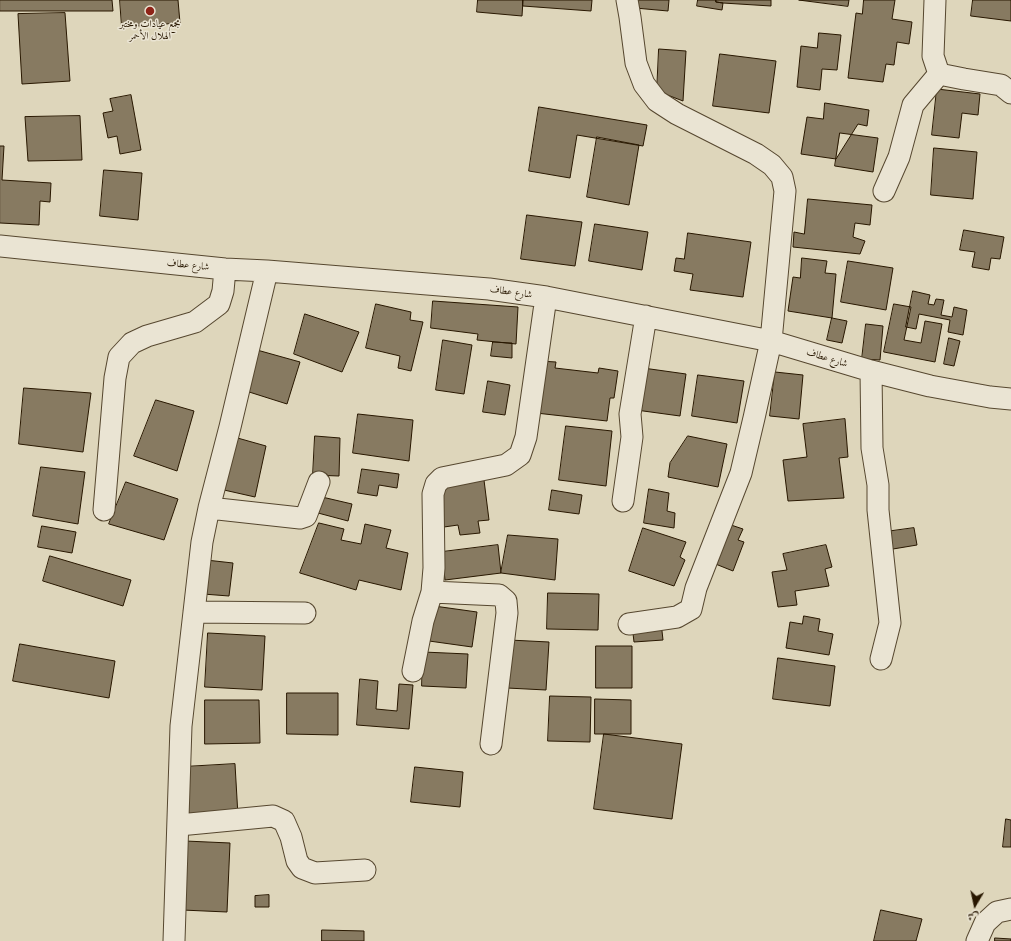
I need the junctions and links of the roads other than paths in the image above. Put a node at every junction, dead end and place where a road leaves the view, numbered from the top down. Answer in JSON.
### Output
{"nodes":[{"id":1,"x":626,"y":0,"type":"edge"},
{"id":2,"x":935,"y":0,"type":"edge"},
{"id":3,"x":939,"y":74,"type":"junction"},
{"id":4,"x":1011,"y":93,"type":"edge"},
{"id":5,"x":884,"y":191,"type":"dead end"},
{"id":6,"x":0,"y":246,"type":"edge"},
{"id":7,"x":225,"y":269,"type":"junction"},
{"id":8,"x":267,"y":271,"type":"junction"},
{"id":9,"x":546,"y":297,"type":"junction"},
{"id":10,"x":646,"y":316,"type":"junction"},
{"id":11,"x":771,"y":341,"type":"junction"},
{"id":12,"x":871,"y":371,"type":"junction"},
{"id":13,"x":1011,"y":400,"type":"edge"},
{"id":14,"x":319,"y":482,"type":"dead end"},
{"id":15,"x":623,"y":501,"type":"dead end"},
{"id":16,"x":209,"y":508,"type":"junction"},
{"id":17,"x":104,"y":510,"type":"dead end"},
{"id":18,"x":432,"y":592,"type":"junction"},
{"id":19,"x":194,"y":612,"type":"junction"},
{"id":20,"x":305,"y":613,"type":"dead end"},
{"id":21,"x":628,"y":624,"type":"dead end"},
{"id":22,"x":881,"y":659,"type":"dead end"},
{"id":23,"x":413,"y":670,"type":"dead end"},
{"id":24,"x":491,"y":744,"type":"dead end"},
{"id":25,"x":179,"y":826,"type":"junction"},
{"id":26,"x":365,"y":870,"type":"dead end"},
{"id":27,"x":1011,"y":909,"type":"edge"},
{"id":28,"x":174,"y":941,"type":"edge"},
{"id":29,"x":978,"y":941,"type":"edge"}],
"edges":[{"from":1,"to":11,"type":"street"},
{"from":2,"to":3,"type":"street"},
{"from":3,"to":4,"type":"street"},
{"from":3,"to":5,"type":"street"},
{"from":6,"to":7,"type":"street","name":"شارع عطاف"},
{"from":7,"to":8,"type":"street","name":"شارع عطاف"},
{"from":7,"to":17,"type":"street"},
{"from":8,"to":9,"type":"street","name":"شارع عطاف"},
{"from":8,"to":16,"type":"street"},
{"from":9,"to":10,"type":"street","name":"شارع عطاف"},
{"from":9,"to":18,"type":"street"},
{"from":10,"to":11,"type":"street","name":"شارع عطاف"},
{"from":10,"to":15,"type":"street"},
{"from":11,"to":12,"type":"street","name":"شارع عطاف"},
{"from":11,"to":21,"type":"street"},
{"from":12,"to":13,"type":"street","name":"شارع عطاف"},
{"from":12,"to":22,"type":"street"},
{"from":14,"to":16,"type":"street"},
{"from":16,"to":19,"type":"street"},
{"from":18,"to":23,"type":"street"},
{"from":18,"to":24,"type":"street"},
{"from":19,"to":20,"type":"street"},
{"from":19,"to":25,"type":"street"},
{"from":25,"to":26,"type":"street"},
{"from":25,"to":28,"type":"street"},
{"from":27,"to":29,"type":"street"}]}
